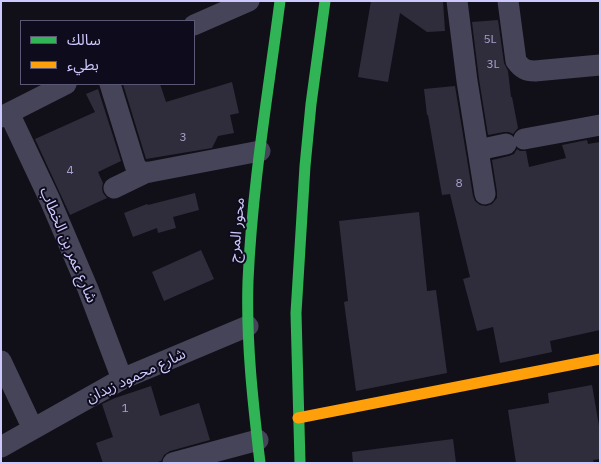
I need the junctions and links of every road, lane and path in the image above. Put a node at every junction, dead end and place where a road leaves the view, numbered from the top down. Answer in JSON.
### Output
{"nodes":[{"id":1,"x":249,"y":1,"type":"edge"},
{"id":2,"x":280,"y":1,"type":"edge"},
{"id":3,"x":326,"y":1,"type":"edge"},
{"id":4,"x":457,"y":1,"type":"edge"},
{"id":5,"x":508,"y":1,"type":"edge"},
{"id":6,"x":195,"y":25,"type":"edge"},
{"id":7,"x":600,"y":66,"type":"edge"},
{"id":8,"x":64,"y":85,"type":"edge"},
{"id":9,"x":110,"y":85,"type":"edge"},
{"id":10,"x":5,"y":115,"type":"edge"},
{"id":11,"x":600,"y":124,"type":"edge"},
{"id":12,"x":260,"y":150,"type":"junction"},
{"id":13,"x":478,"y":150,"type":"junction"},
{"id":14,"x":144,"y":173,"type":"junction"},
{"id":15,"x":114,"y":188,"type":"dead end"},
{"id":16,"x":485,"y":194,"type":"dead end"},
{"id":17,"x":248,"y":326,"type":"junction"},
{"id":18,"x":600,"y":359,"type":"edge"},
{"id":19,"x":1,"y":361,"type":"edge"},
{"id":20,"x":122,"y":379,"type":"junction"},
{"id":21,"x":298,"y":418,"type":"junction"},
{"id":22,"x":33,"y":429,"type":"junction"},
{"id":23,"x":258,"y":440,"type":"junction"},
{"id":24,"x":1,"y":447,"type":"edge"},
{"id":25,"x":173,"y":463,"type":"edge"},
{"id":26,"x":260,"y":463,"type":"edge"},
{"id":27,"x":300,"y":463,"type":"edge"}],
"edges":[{"from":1,"to":6,"type":"street"},
{"from":2,"to":12,"type":"main road","name":"محور المرج"},
{"from":3,"to":21,"type":"main road"},
{"from":4,"to":13,"type":"street"},
{"from":5,"to":7,"type":"street"},
{"from":8,"to":10,"type":"street"},
{"from":9,"to":14,"type":"street"},
{"from":10,"to":20,"type":"street","name":"شارع عمر بن الخطاب"},
{"from":11,"to":13,"type":"street"},
{"from":12,"to":14,"type":"street"},
{"from":12,"to":17,"type":"main road","name":"محور المرج"},
{"from":13,"to":16,"type":"street"},
{"from":14,"to":15,"type":"street"},
{"from":17,"to":20,"type":"street","name":"شارع محمود زيدان"},
{"from":17,"to":23,"type":"main road","name":"محور المرج"},
{"from":18,"to":21,"type":"main road"},
{"from":19,"to":22,"type":"street"},
{"from":20,"to":22,"type":"street","name":"شارع محمود زيدان"},
{"from":21,"to":27,"type":"main road"},
{"from":22,"to":24,"type":"street","name":"شارع محمود زيدان"},
{"from":23,"to":25,"type":"street"},
{"from":23,"to":26,"type":"main road","name":"محور المرج"}]}
